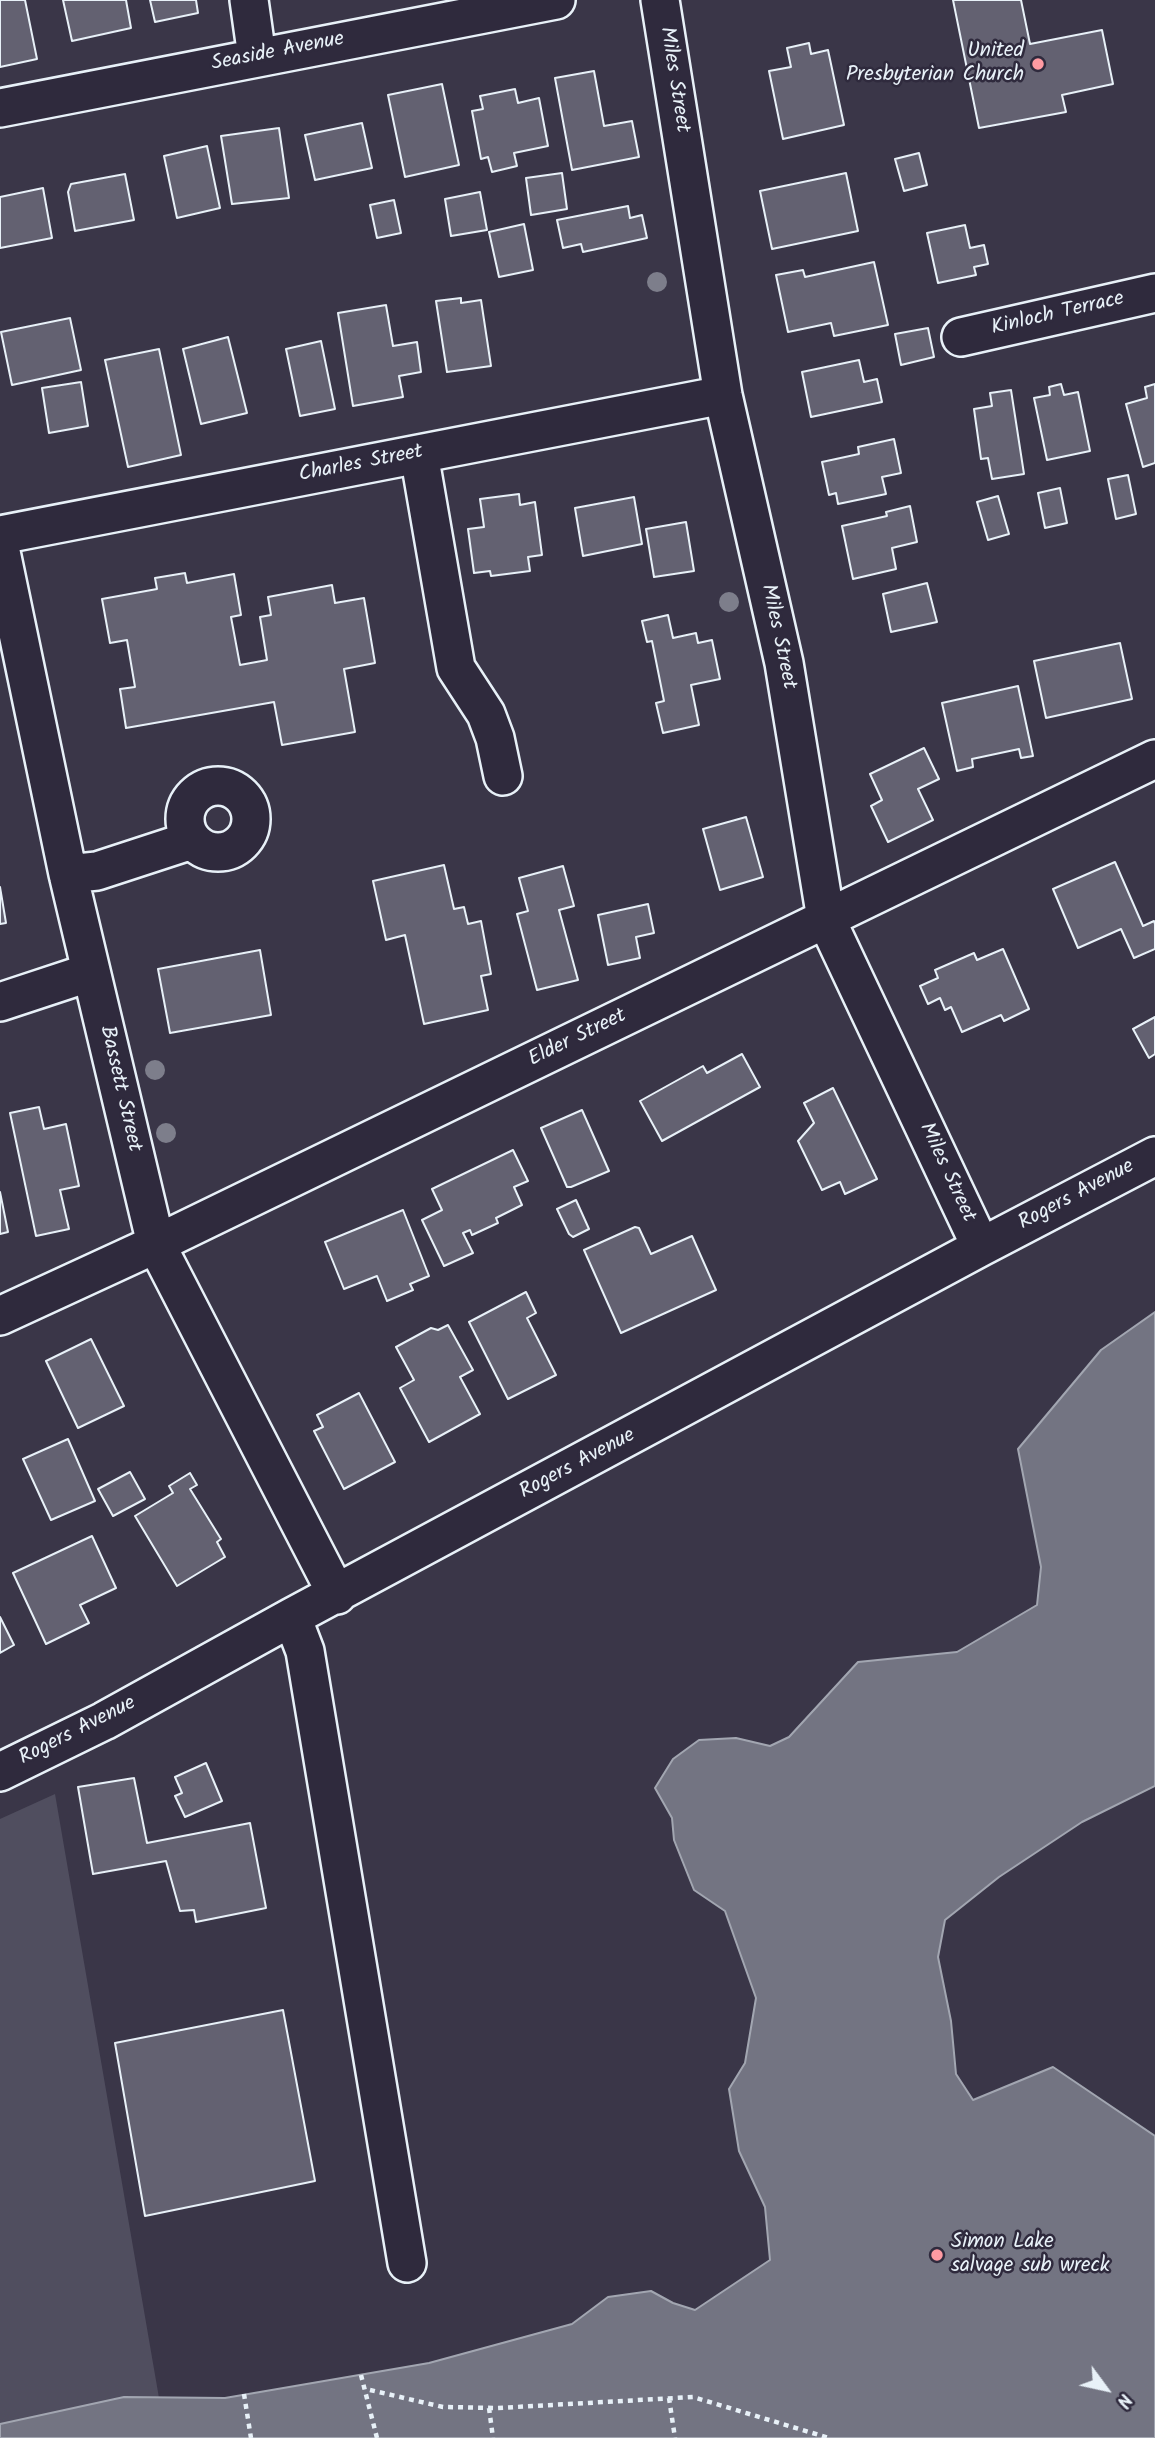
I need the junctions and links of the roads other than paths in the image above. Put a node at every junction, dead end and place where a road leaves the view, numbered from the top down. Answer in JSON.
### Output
{"nodes":[{"id":1,"x":250,"y":0,"type":"edge"},
{"id":2,"x":556,"y":0,"type":"edge"},
{"id":3,"x":660,"y":0,"type":"edge"},
{"id":4,"x":257,"y":57,"type":"junction"},
{"id":5,"x":0,"y":108,"type":"edge"},
{"id":6,"x":1155,"y":293,"type":"edge"},
{"id":7,"x":961,"y":337,"type":"dead end"},
{"id":8,"x":723,"y":395,"type":"junction"},
{"id":9,"x":419,"y":454,"type":"junction"},
{"id":10,"x":0,"y":535,"type":"edge"},
{"id":11,"x":0,"y":547,"type":"edge"},
{"id":12,"x":1155,"y":760,"type":"edge"},
{"id":13,"x":503,"y":776,"type":"dead end"},
{"id":14,"x":192,"y":840,"type":"dead end"},
{"id":15,"x":68,"y":874,"type":"junction"},
{"id":16,"x":827,"y":919,"type":"junction"},
{"id":17,"x":91,"y":972,"type":"junction"},
{"id":18,"x":0,"y":1002,"type":"edge"},
{"id":19,"x":1155,"y":1156,"type":"edge"},
{"id":20,"x":156,"y":1244,"type":"junction"},
{"id":21,"x":981,"y":1247,"type":"junction"},
{"id":22,"x":0,"y":1316,"type":"edge"},
{"id":23,"x":337,"y":1595,"type":"junction"},
{"id":24,"x":292,"y":1617,"type":"junction"},
{"id":25,"x":0,"y":1772,"type":"edge"},
{"id":26,"x":407,"y":2263,"type":"dead end"}],
"edges":[{"from":1,"to":4,"type":"street"},
{"from":2,"to":4,"type":"street","name":"Seaside Avenue"},
{"from":3,"to":8,"type":"street","name":"Miles Street"},
{"from":4,"to":5,"type":"street","name":"Seaside Avenue"},
{"from":6,"to":7,"type":"street","name":"Kinloch Terrace"},
{"from":8,"to":9,"type":"street","name":"Charles Street"},
{"from":8,"to":16,"type":"street","name":"Miles Street"},
{"from":9,"to":10,"type":"street","name":"Charles Street"},
{"from":9,"to":13,"type":"street"},
{"from":11,"to":15,"type":"street","name":"Bassett Street"},
{"from":12,"to":16,"type":"street","name":"Elder Street"},
{"from":14,"to":15,"type":"street"},
{"from":15,"to":17,"type":"street","name":"Bassett Street"},
{"from":16,"to":20,"type":"street","name":"Elder Street"},
{"from":16,"to":21,"type":"street","name":"Miles Street"},
{"from":17,"to":18,"type":"street"},
{"from":17,"to":20,"type":"street","name":"Bassett Street"},
{"from":19,"to":21,"type":"street","name":"Rogers Avenue"},
{"from":20,"to":22,"type":"street","name":"Elder Street"},
{"from":20,"to":23,"type":"street","name":"Bassett Street"},
{"from":21,"to":23,"type":"street","name":"Rogers Avenue"},
{"from":23,"to":24,"type":"street","name":"Rogers Avenue"},
{"from":24,"to":25,"type":"street","name":"Rogers Avenue"},
{"from":24,"to":26,"type":"street"}]}
